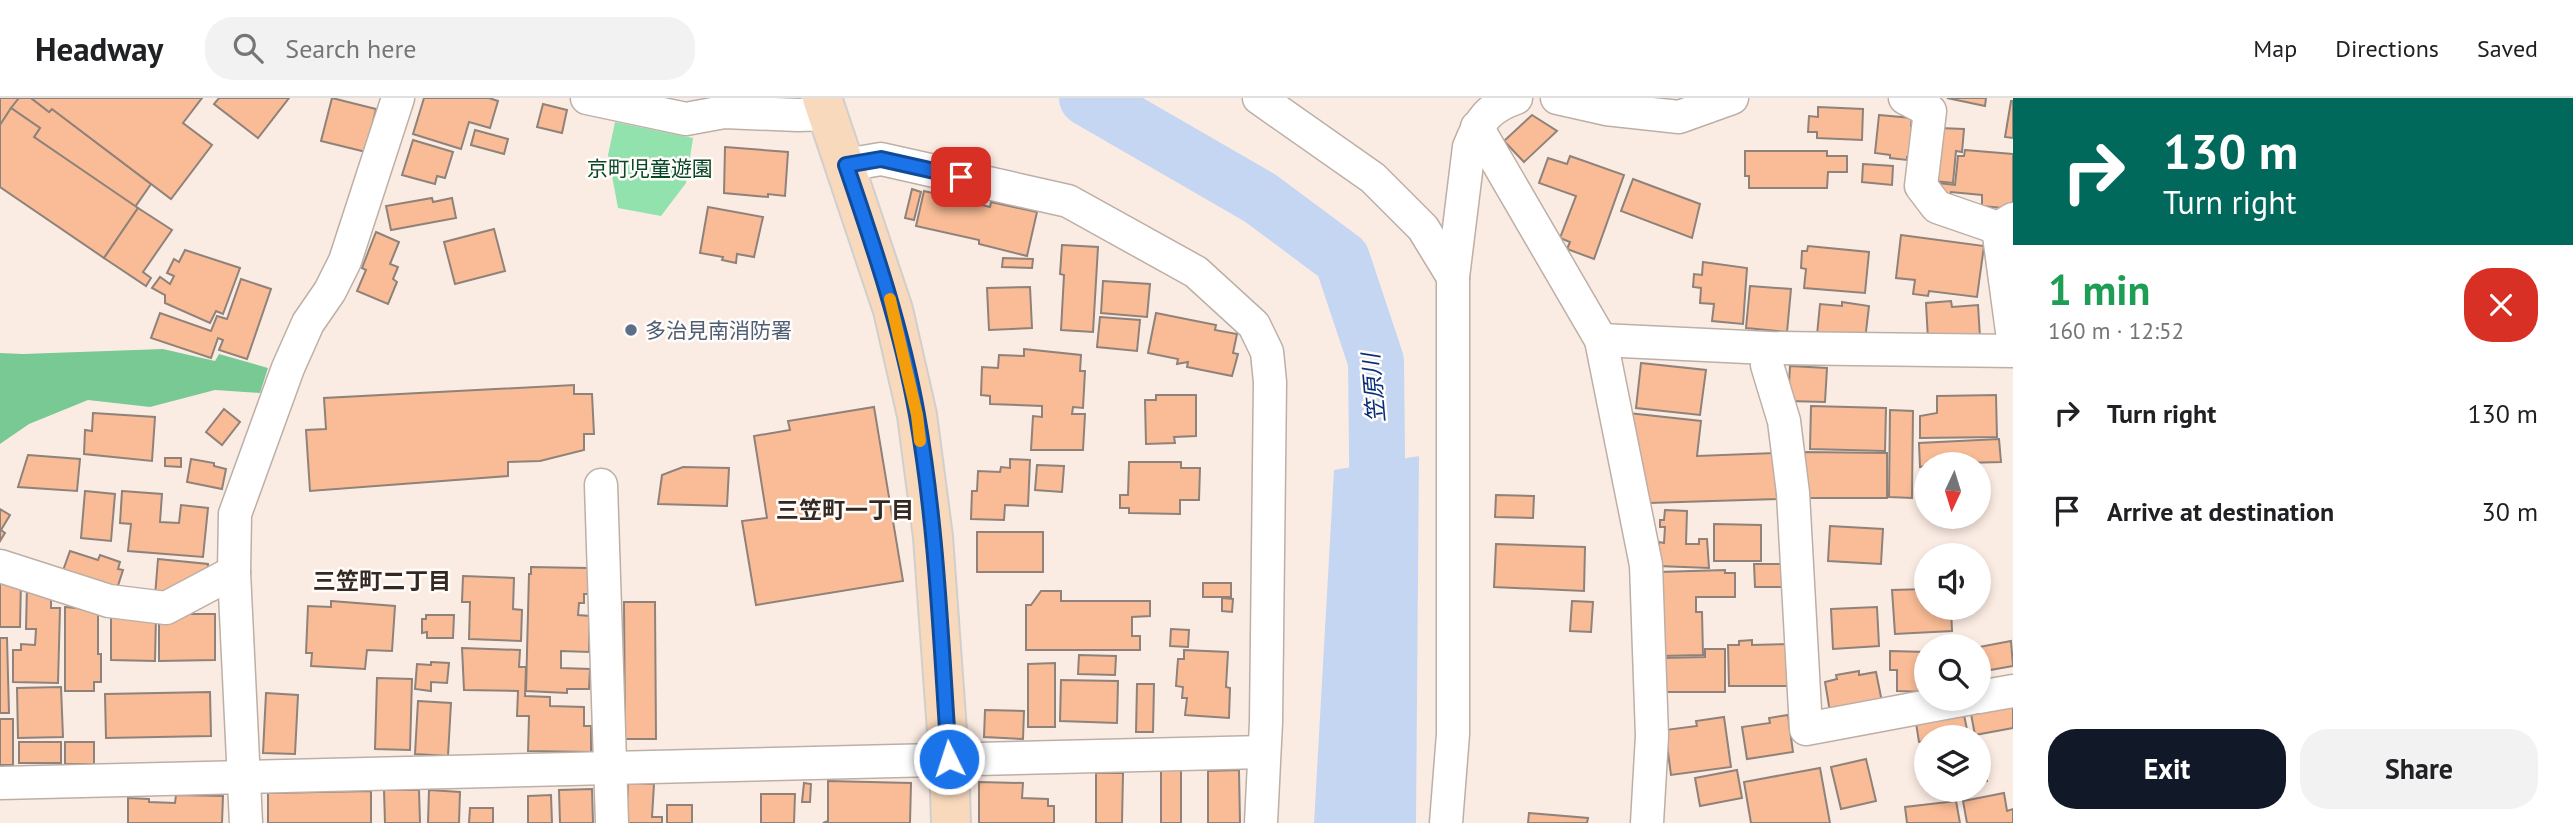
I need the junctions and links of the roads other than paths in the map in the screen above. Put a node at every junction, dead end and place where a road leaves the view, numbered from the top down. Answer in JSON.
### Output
{"nodes":[{"id":1,"x":398,"y":98,"type":"edge"},
{"id":2,"x":587,"y":98,"type":"edge"},
{"id":3,"x":1259,"y":98,"type":"edge"},
{"id":4,"x":1516,"y":98,"type":"edge"},
{"id":5,"x":1557,"y":98,"type":"edge"},
{"id":6,"x":1732,"y":98,"type":"edge"},
{"id":7,"x":1905,"y":98,"type":"edge"},
{"id":8,"x":826,"y":106,"type":"edge"},
{"id":9,"x":1477,"y":127,"type":"junction"},
{"id":10,"x":846,"y":165,"type":"junction"},
{"id":11,"x":2005,"y":224,"type":"edge"},
{"id":12,"x":1453,"y":277,"type":"junction"},
{"id":13,"x":2013,"y":339,"type":"edge"},
{"id":14,"x":1601,"y":340,"type":"junction"},
{"id":15,"x":1768,"y":348,"type":"junction"},
{"id":16,"x":2013,"y":351,"type":"edge"},
{"id":17,"x":601,"y":485,"type":"dead end"},
{"id":18,"x":0,"y":566,"type":"edge"},
{"id":19,"x":234,"y":572,"type":"junction"},
{"id":20,"x":2013,"y":691,"type":"edge"},
{"id":21,"x":1991,"y":695,"type":"edge"},
{"id":22,"x":1914,"y":709,"type":"edge"},
{"id":23,"x":1264,"y":752,"type":"junction"},
{"id":24,"x":949,"y":759,"type":"junction"},
{"id":25,"x":611,"y":768,"type":"junction"},
{"id":26,"x":244,"y":776,"type":"junction"},
{"id":27,"x":0,"y":783,"type":"edge"},
{"id":28,"x":246,"y":823,"type":"edge"},
{"id":29,"x":612,"y":823,"type":"edge"},
{"id":30,"x":951,"y":823,"type":"edge"},
{"id":31,"x":1261,"y":823,"type":"edge"},
{"id":32,"x":1446,"y":823,"type":"edge"},
{"id":33,"x":1647,"y":823,"type":"edge"}],
"edges":[{"from":1,"to":19,"type":"street"},
{"from":2,"to":8,"type":"street"},
{"from":3,"to":12,"type":"street"},
{"from":4,"to":9,"type":"street"},
{"from":5,"to":6,"type":"street"},
{"from":7,"to":11,"type":"street"},
{"from":8,"to":10,"type":"main road"},
{"from":9,"to":12,"type":"street"},
{"from":9,"to":14,"type":"street"},
{"from":10,"to":23,"type":"street"},
{"from":10,"to":24,"type":"main road"},
{"from":11,"to":13,"type":"street"},
{"from":12,"to":32,"type":"street"},
{"from":14,"to":15,"type":"street"},
{"from":14,"to":33,"type":"street"},
{"from":15,"to":16,"type":"street"},
{"from":15,"to":22,"type":"street"},
{"from":17,"to":25,"type":"street"},
{"from":18,"to":19,"type":"street"},
{"from":19,"to":26,"type":"street"},
{"from":20,"to":21,"type":"street"},
{"from":23,"to":24,"type":"street"},
{"from":23,"to":31,"type":"street"},
{"from":24,"to":25,"type":"street"},
{"from":24,"to":30,"type":"main road"},
{"from":25,"to":26,"type":"street"},
{"from":25,"to":29,"type":"street"},
{"from":26,"to":27,"type":"street"},
{"from":26,"to":28,"type":"street"}]}
